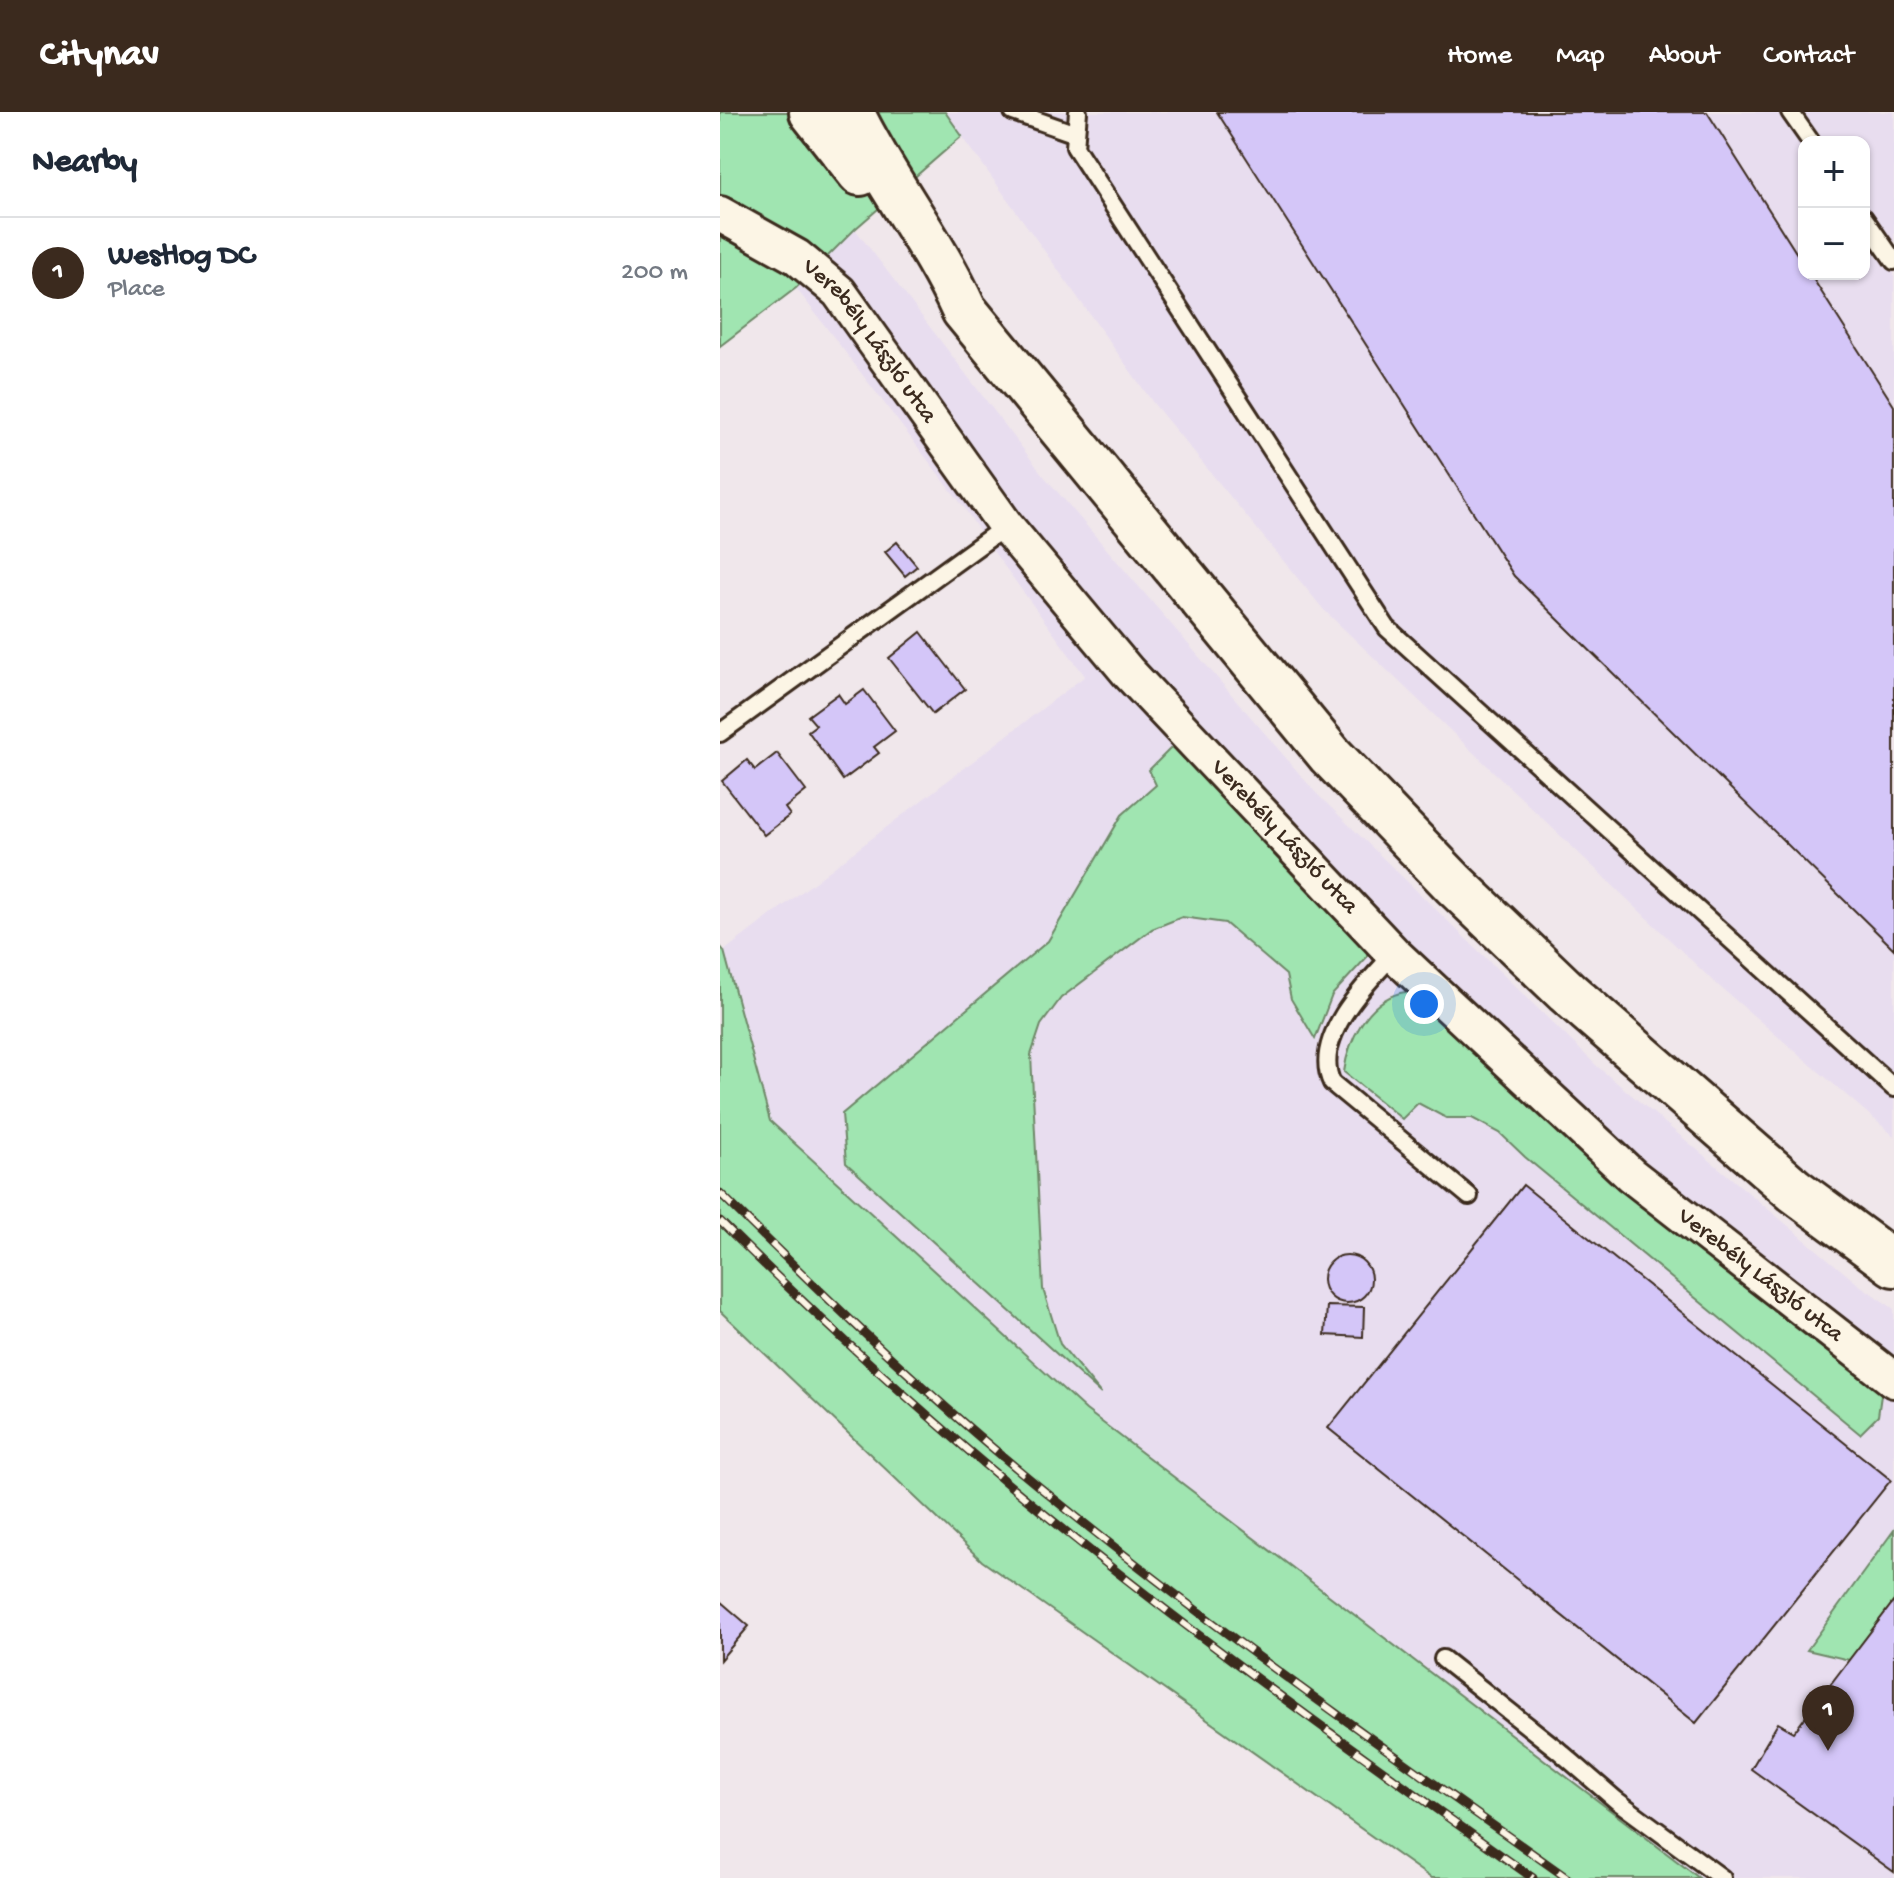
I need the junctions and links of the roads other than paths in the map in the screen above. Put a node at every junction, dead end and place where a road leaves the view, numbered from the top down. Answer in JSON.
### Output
{"nodes":[{"id":1,"x":812,"y":112,"type":"edge"},
{"id":2,"x":851,"y":112,"type":"edge"},
{"id":3,"x":1013,"y":112,"type":"edge"},
{"id":4,"x":1078,"y":112,"type":"edge"},
{"id":5,"x":1790,"y":112,"type":"edge"},
{"id":6,"x":1076,"y":134,"type":"junction"},
{"id":7,"x":1807,"y":136,"type":"edge"},
{"id":8,"x":728,"y":223,"type":"edge"},
{"id":9,"x":1870,"y":227,"type":"edge"},
{"id":10,"x":1894,"y":261,"type":"edge"},
{"id":11,"x":964,"y":310,"type":"junction"},
{"id":12,"x":1006,"y":526,"type":"junction"},
{"id":13,"x":720,"y":733,"type":"edge"},
{"id":14,"x":1394,"y":954,"type":"junction"},
{"id":15,"x":1894,"y":1088,"type":"edge"},
{"id":16,"x":1469,"y":1196,"type":"dead end"},
{"id":17,"x":1894,"y":1264,"type":"edge"},
{"id":18,"x":1894,"y":1380,"type":"edge"},
{"id":19,"x":1443,"y":1659,"type":"dead end"},
{"id":20,"x":1722,"y":1878,"type":"edge"}],
"edges":[{"from":1,"to":11,"type":"main road"},
{"from":2,"to":11,"type":"main road"},
{"from":3,"to":6,"type":"lane"},
{"from":4,"to":6,"type":"lane"},
{"from":5,"to":7,"type":"lane"},
{"from":6,"to":15,"type":"lane"},
{"from":8,"to":12,"type":"street","name":"Verebély László utca"},
{"from":9,"to":10,"type":"lane"},
{"from":11,"to":17,"type":"main road"},
{"from":12,"to":13,"type":"lane"},
{"from":12,"to":14,"type":"street","name":"Verebély László utca"},
{"from":14,"to":16,"type":"lane"},
{"from":14,"to":18,"type":"street","name":"Verebély László utca"},
{"from":19,"to":20,"type":"lane"}]}
